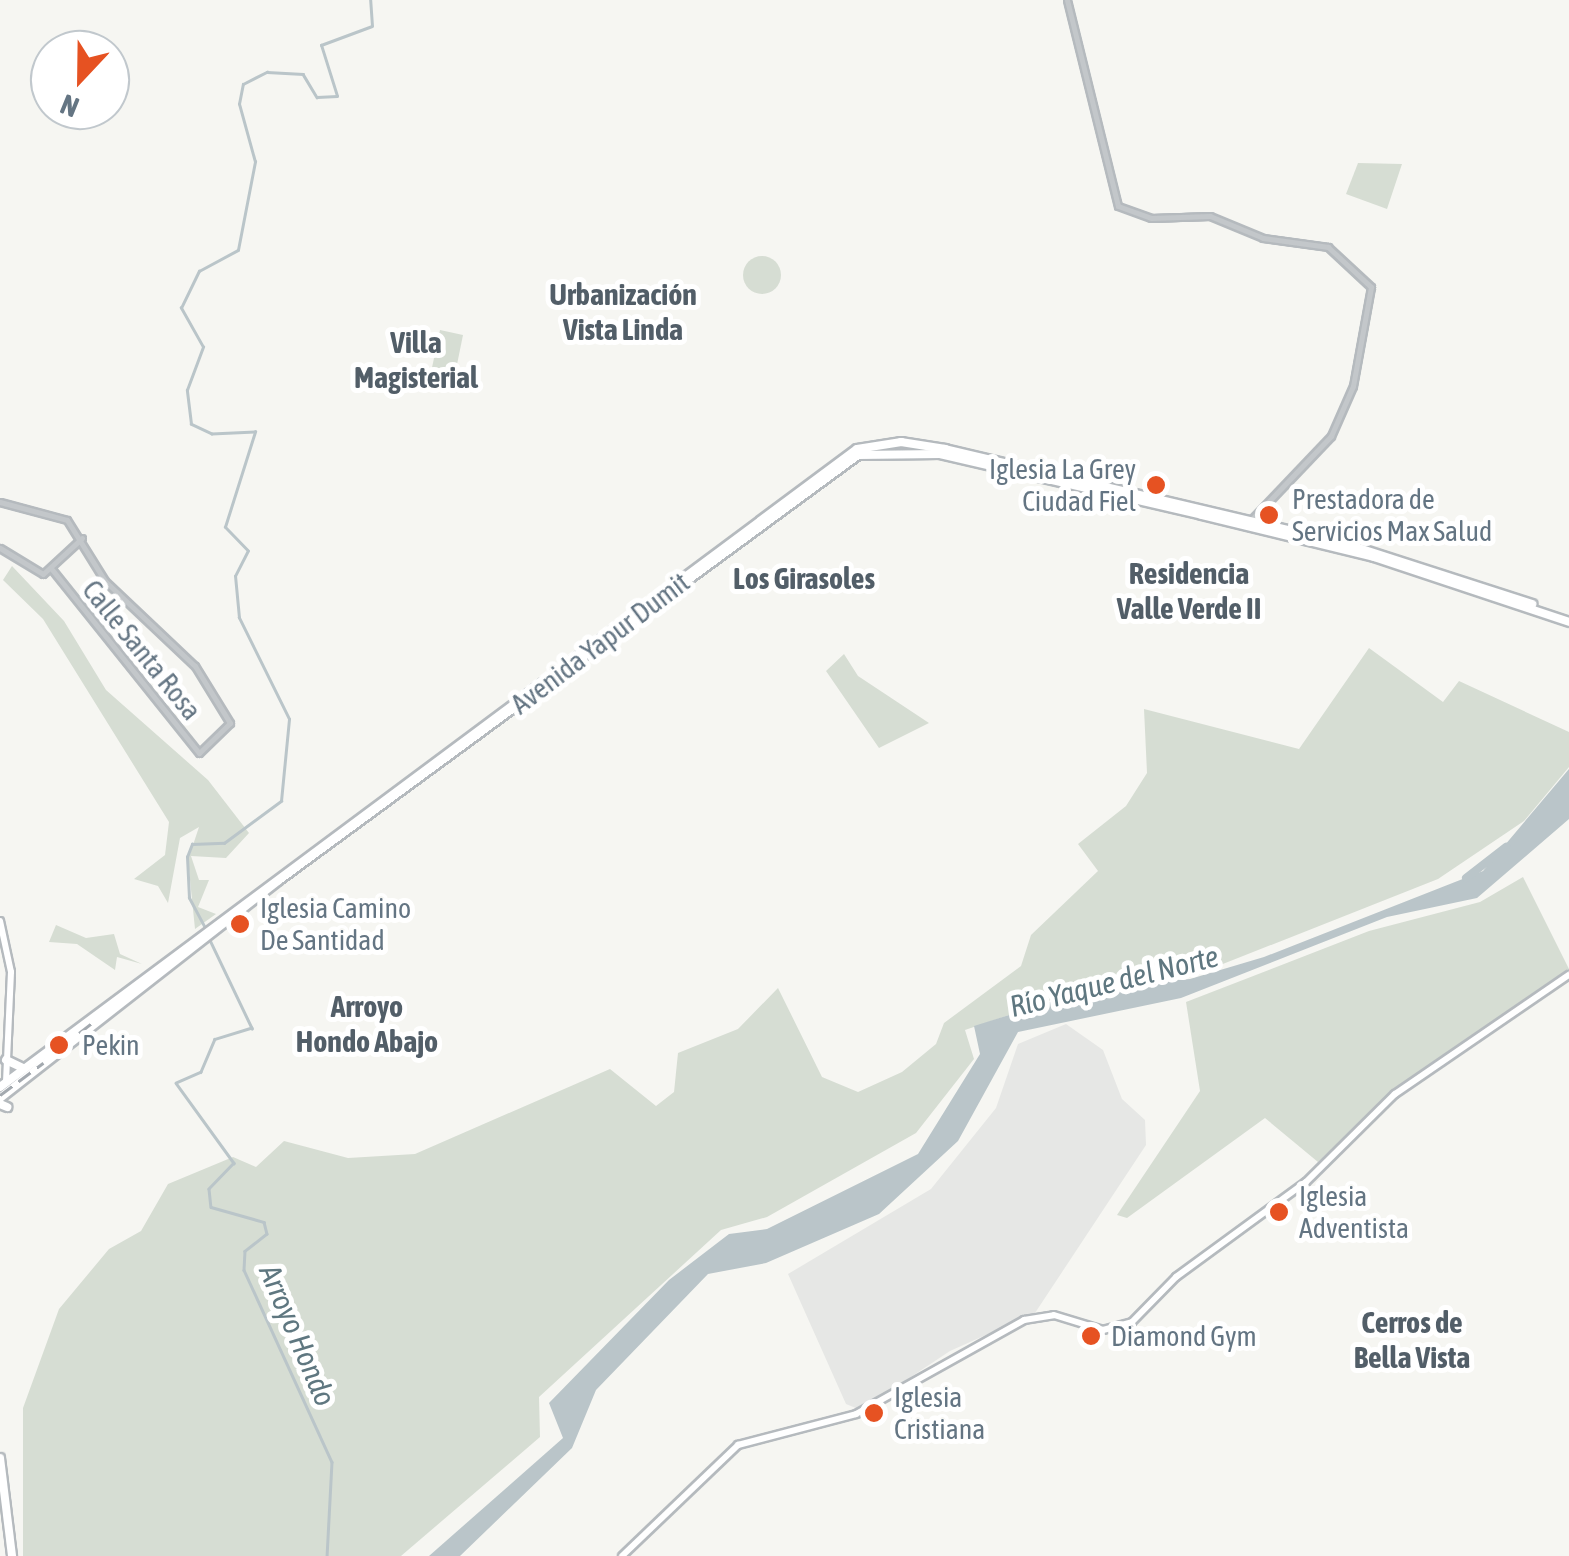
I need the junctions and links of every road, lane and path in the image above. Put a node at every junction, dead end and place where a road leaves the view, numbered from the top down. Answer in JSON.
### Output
{"nodes":[{"id":1,"x":1067,"y":0,"type":"edge"},
{"id":2,"x":0,"y":502,"type":"edge"},
{"id":3,"x":1248,"y":523,"type":"junction"},
{"id":4,"x":82,"y":538,"type":"junction"},
{"id":5,"x":0,"y":548,"type":"edge"},
{"id":6,"x":51,"y":568,"type":"junction"},
{"id":7,"x":1569,"y":619,"type":"edge"},
{"id":8,"x":0,"y":921,"type":"edge"},
{"id":9,"x":189,"y":944,"type":"junction"},
{"id":10,"x":1569,"y":974,"type":"edge"},
{"id":11,"x":6,"y":1060,"type":"junction"},
{"id":12,"x":23,"y":1068,"type":"junction"},
{"id":13,"x":3,"y":1095,"type":"edge"},
{"id":14,"x":0,"y":1458,"type":"edge"},
{"id":15,"x":12,"y":1556,"type":"edge"},
{"id":16,"x":622,"y":1556,"type":"edge"}],
"edges":[{"from":1,"to":3,"type":"street"},
{"from":2,"to":4,"type":"street"},
{"from":3,"to":7,"type":"main road","name":"Avenida Yapur Dumit"},
{"from":3,"to":9,"type":"main road","name":"Avenida Yapur Dumit"},
{"from":4,"to":6,"type":"street"},
{"from":4,"to":6,"type":"street","name":"Calle Santa Rosa"},
{"from":5,"to":6,"type":"street"},
{"from":8,"to":11,"type":"main road"},
{"from":9,"to":12,"type":"main road","name":"Avenida Yapur Dumit"},
{"from":9,"to":13,"type":"main road","name":"Avenida Yapur Dumit"},
{"from":10,"to":16,"type":"main road"},
{"from":11,"to":12,"type":"main road"},
{"from":11,"to":13,"type":"main road"},
{"from":12,"to":13,"type":"main road","name":"Avenida Yapur Dumit"},
{"from":14,"to":15,"type":"main road"}]}
